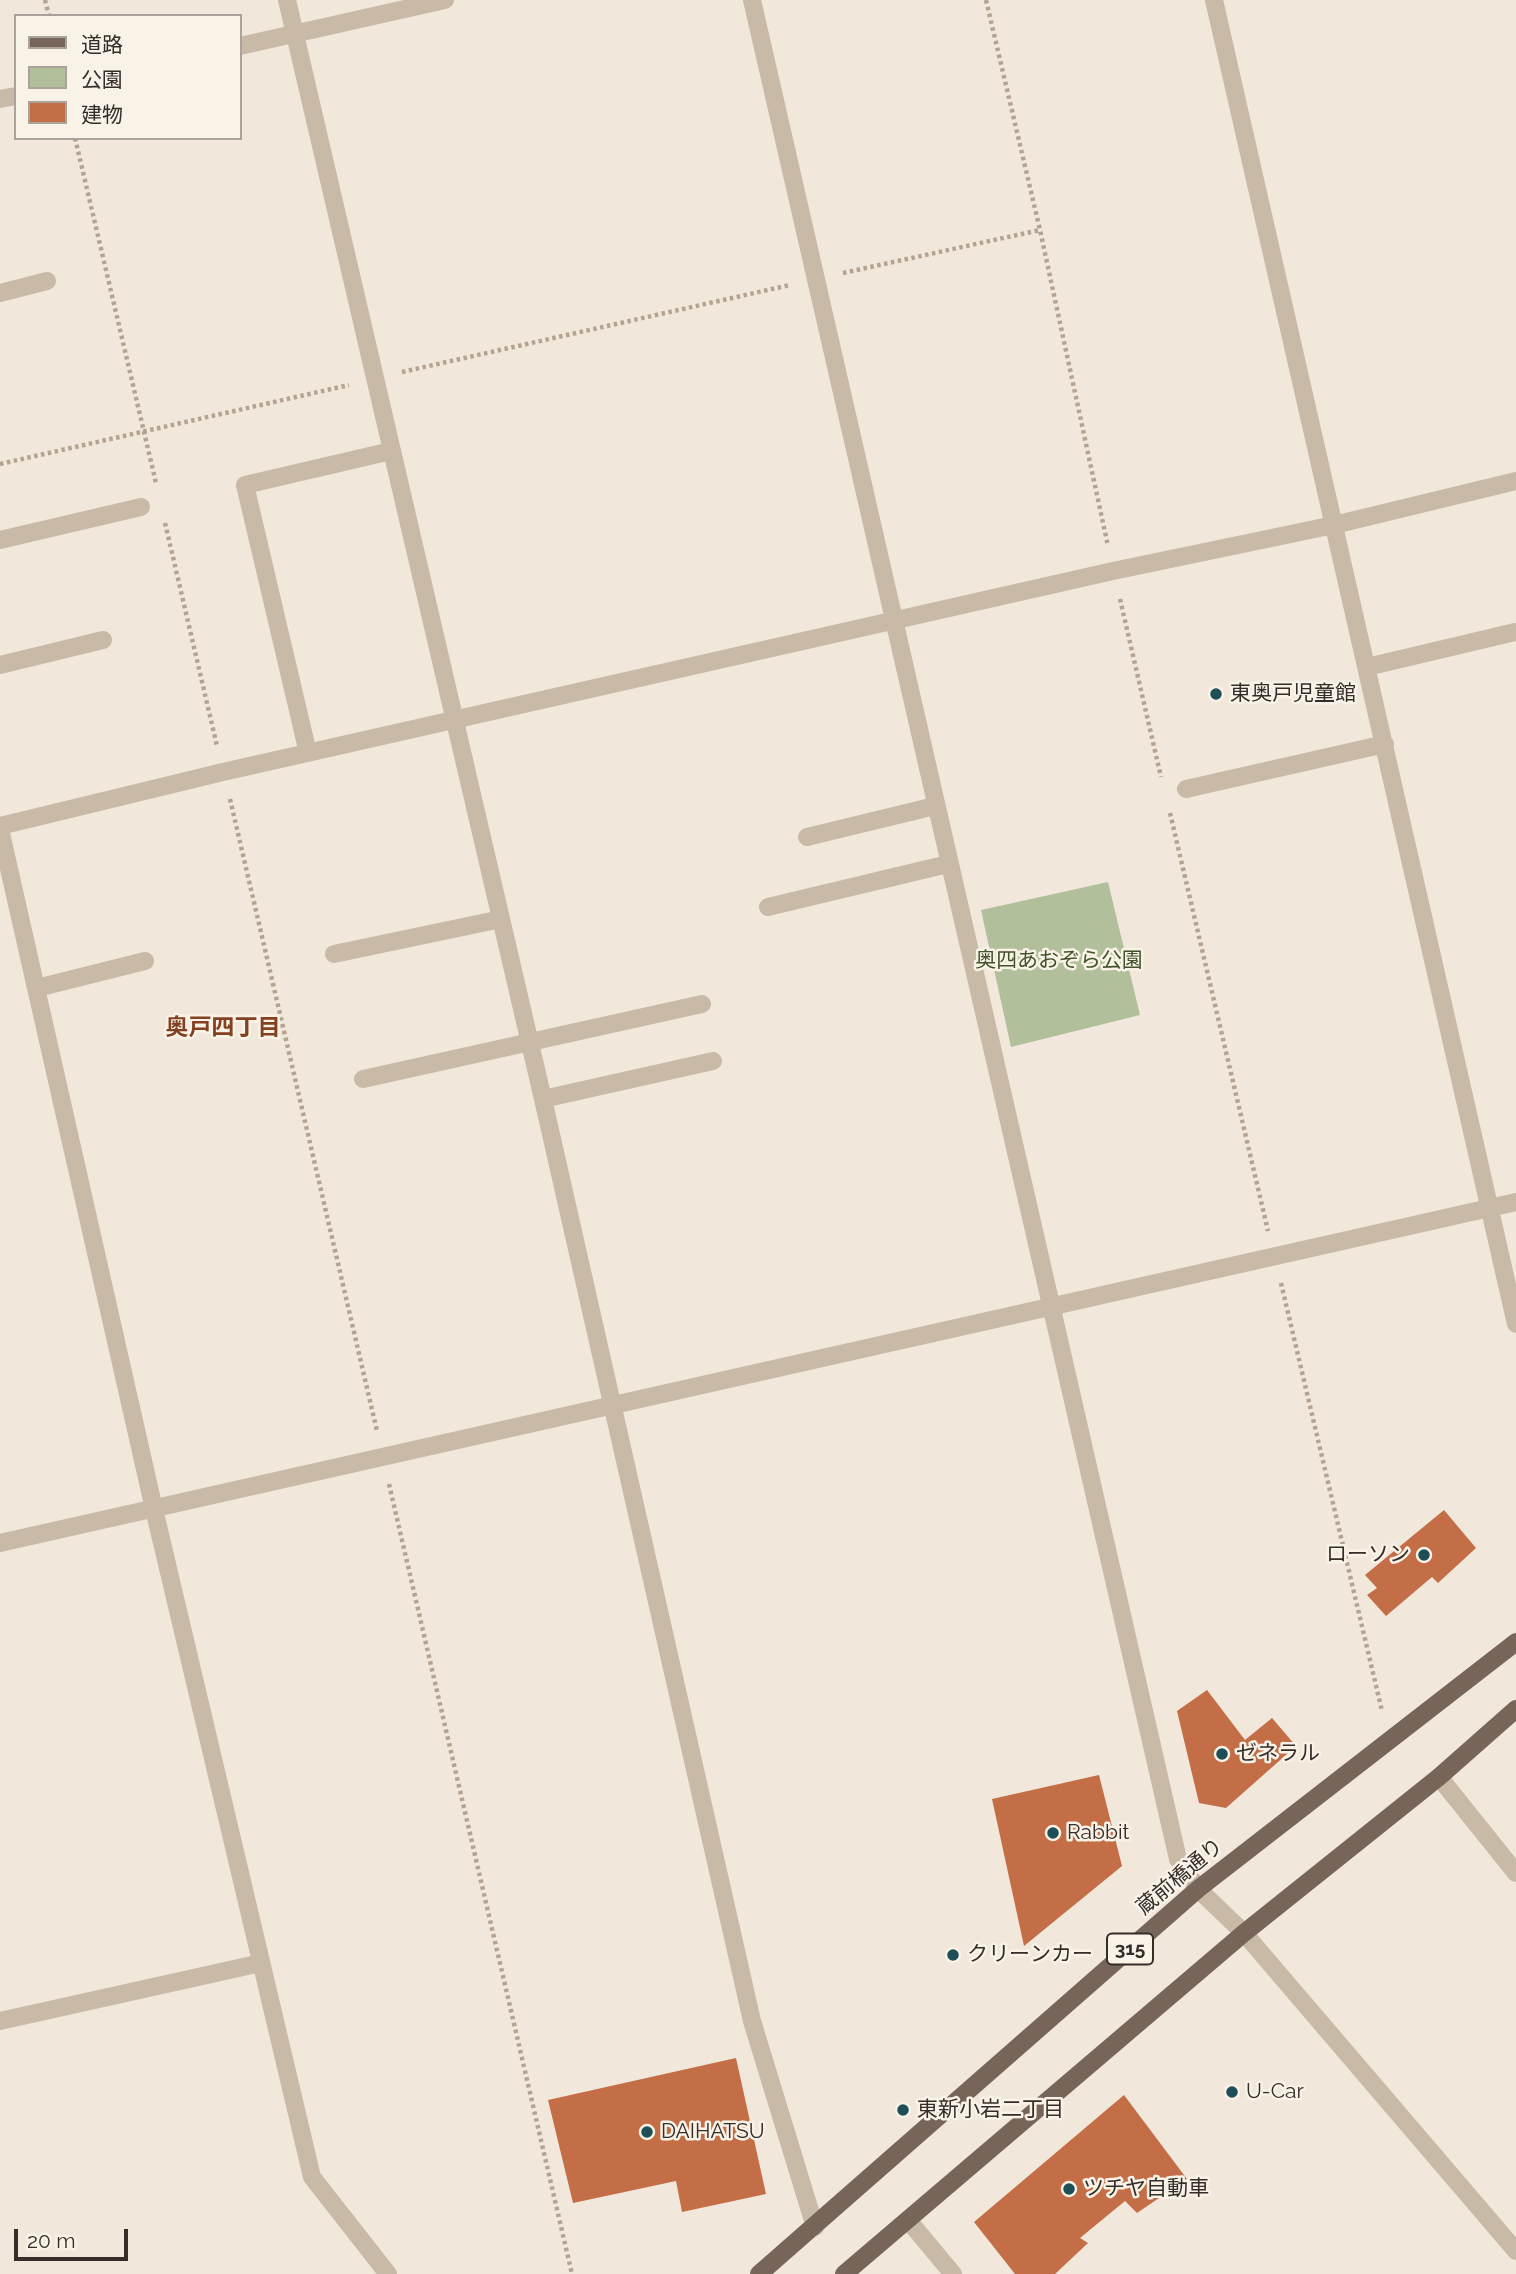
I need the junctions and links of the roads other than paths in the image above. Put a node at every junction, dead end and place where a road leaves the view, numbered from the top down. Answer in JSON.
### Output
{"nodes":[{"id":1,"x":287,"y":0,"type":"edge"},
{"id":2,"x":445,"y":0,"type":"edge"},
{"id":3,"x":752,"y":0,"type":"edge"},
{"id":4,"x":1214,"y":0,"type":"edge"},
{"id":5,"x":295,"y":34,"type":"junction"},
{"id":6,"x":242,"y":46,"type":"edge"},
{"id":7,"x":47,"y":281,"type":"dead end"},
{"id":8,"x":0,"y":293,"type":"edge"},
{"id":9,"x":391,"y":451,"type":"junction"},
{"id":10,"x":1516,"y":481,"type":"edge"},
{"id":11,"x":141,"y":507,"type":"dead end"},
{"id":12,"x":1334,"y":525,"type":"junction"},
{"id":13,"x":0,"y":540,"type":"edge"},
{"id":14,"x":893,"y":621,"type":"junction"},
{"id":15,"x":1515,"y":632,"type":"edge"},
{"id":16,"x":103,"y":639,"type":"dead end"},
{"id":17,"x":0,"y":664,"type":"edge"},
{"id":18,"x":1367,"y":667,"type":"junction"},
{"id":19,"x":454,"y":721,"type":"junction"},
{"id":20,"x":1385,"y":744,"type":"junction"},
{"id":21,"x":308,"y":753,"type":"junction"},
{"id":22,"x":1186,"y":789,"type":"dead end"},
{"id":23,"x":935,"y":806,"type":"junction"},
{"id":24,"x":0,"y":827,"type":"edge"},
{"id":25,"x":807,"y":837,"type":"dead end"},
{"id":26,"x":948,"y":864,"type":"junction"},
{"id":27,"x":768,"y":907,"type":"dead end"},
{"id":28,"x":500,"y":919,"type":"junction"},
{"id":29,"x":334,"y":954,"type":"dead end"},
{"id":30,"x":145,"y":961,"type":"dead end"},
{"id":31,"x":37,"y":988,"type":"junction"},
{"id":32,"x":702,"y":1004,"type":"dead end"},
{"id":33,"x":529,"y":1041,"type":"junction"},
{"id":34,"x":713,"y":1061,"type":"dead end"},
{"id":35,"x":363,"y":1079,"type":"dead end"},
{"id":36,"x":543,"y":1099,"type":"junction"},
{"id":37,"x":1516,"y":1202,"type":"edge"},
{"id":38,"x":1489,"y":1208,"type":"junction"},
{"id":39,"x":1051,"y":1307,"type":"junction"},
{"id":40,"x":1516,"y":1324,"type":"edge"},
{"id":41,"x":613,"y":1405,"type":"junction"},
{"id":42,"x":154,"y":1509,"type":"junction"},
{"id":43,"x":0,"y":1544,"type":"edge"},
{"id":44,"x":1516,"y":1642,"type":"edge"},
{"id":45,"x":1516,"y":1709,"type":"edge"},
{"id":46,"x":1439,"y":1777,"type":"junction"},
{"id":47,"x":1516,"y":1873,"type":"edge"},
{"id":48,"x":1198,"y":1889,"type":"junction"},
{"id":49,"x":1244,"y":1933,"type":"junction"},
{"id":50,"x":261,"y":1964,"type":"junction"},
{"id":51,"x":0,"y":2021,"type":"edge"},
{"id":52,"x":908,"y":2220,"type":"junction"},
{"id":53,"x":815,"y":2227,"type":"junction"},
{"id":54,"x":1516,"y":2251,"type":"edge"},
{"id":55,"x":388,"y":2274,"type":"edge"},
{"id":56,"x":759,"y":2274,"type":"edge"},
{"id":57,"x":844,"y":2274,"type":"edge"},
{"id":58,"x":953,"y":2274,"type":"edge"}],
"edges":[{"from":1,"to":5,"type":"street"},
{"from":2,"to":5,"type":"street"},
{"from":3,"to":14,"type":"street"},
{"from":4,"to":12,"type":"street"},
{"from":5,"to":6,"type":"street"},
{"from":5,"to":9,"type":"street"},
{"from":7,"to":8,"type":"street"},
{"from":9,"to":19,"type":"street"},
{"from":9,"to":21,"type":"street"},
{"from":10,"to":12,"type":"street"},
{"from":11,"to":13,"type":"street"},
{"from":12,"to":14,"type":"street"},
{"from":12,"to":18,"type":"street"},
{"from":14,"to":19,"type":"street"},
{"from":14,"to":23,"type":"street"},
{"from":15,"to":18,"type":"street"},
{"from":16,"to":17,"type":"street"},
{"from":18,"to":20,"type":"street"},
{"from":19,"to":21,"type":"street"},
{"from":19,"to":28,"type":"street"},
{"from":20,"to":22,"type":"street"},
{"from":20,"to":38,"type":"street"},
{"from":21,"to":24,"type":"street"},
{"from":23,"to":25,"type":"street"},
{"from":23,"to":26,"type":"street"},
{"from":24,"to":31,"type":"street"},
{"from":26,"to":27,"type":"street"},
{"from":26,"to":39,"type":"street"},
{"from":28,"to":29,"type":"street"},
{"from":28,"to":33,"type":"street"},
{"from":30,"to":31,"type":"street"},
{"from":31,"to":42,"type":"street"},
{"from":32,"to":33,"type":"street"},
{"from":33,"to":35,"type":"street"},
{"from":33,"to":36,"type":"street"},
{"from":34,"to":36,"type":"street"},
{"from":36,"to":41,"type":"street"},
{"from":37,"to":38,"type":"street"},
{"from":38,"to":39,"type":"street"},
{"from":38,"to":40,"type":"street"},
{"from":39,"to":41,"type":"street"},
{"from":39,"to":48,"type":"street"},
{"from":41,"to":42,"type":"street"},
{"from":41,"to":53,"type":"street"},
{"from":42,"to":43,"type":"street"},
{"from":42,"to":50,"type":"street"},
{"from":44,"to":48,"type":"main road","name":"蔵前橋通り","number":"315"},
{"from":45,"to":46,"type":"main road"},
{"from":46,"to":47,"type":"street"},
{"from":46,"to":49,"type":"main road"},
{"from":48,"to":49,"type":"street"},
{"from":48,"to":53,"type":"main road","name":"蔵前橋通り","number":"315"},
{"from":49,"to":52,"type":"main road"},
{"from":49,"to":54,"type":"street"},
{"from":50,"to":51,"type":"street"},
{"from":50,"to":55,"type":"street"},
{"from":52,"to":57,"type":"main road"},
{"from":52,"to":58,"type":"street"},
{"from":53,"to":56,"type":"main road","name":"蔵前橋通り","number":"315"}]}
